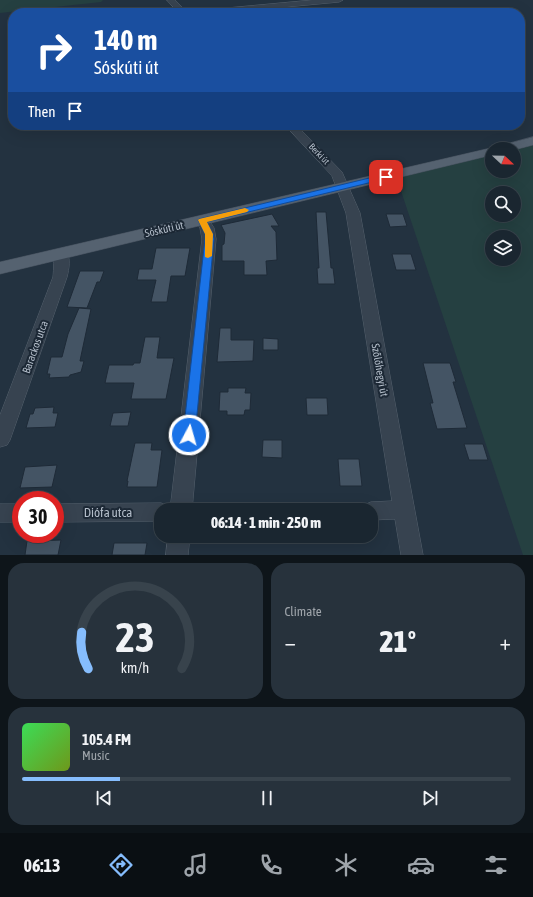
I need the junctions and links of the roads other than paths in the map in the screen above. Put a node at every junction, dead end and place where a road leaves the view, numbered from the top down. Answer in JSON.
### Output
{"nodes":[{"id":1,"x":171,"y":0,"type":"edge"},
{"id":2,"x":339,"y":0,"type":"edge"},
{"id":3,"x":271,"y":3,"type":"edge"},
{"id":4,"x":179,"y":8,"type":"edge"},
{"id":5,"x":217,"y":8,"type":"edge"},
{"id":6,"x":295,"y":130,"type":"edge"},
{"id":7,"x":533,"y":141,"type":"edge"},
{"id":8,"x":521,"y":144,"type":"edge"},
{"id":9,"x":485,"y":153,"type":"edge"},
{"id":10,"x":344,"y":186,"type":"junction"},
{"id":11,"x":202,"y":220,"type":"junction"},
{"id":12,"x":61,"y":254,"type":"junction"},
{"id":13,"x":0,"y":268,"type":"edge"},
{"id":14,"x":0,"y":440,"type":"edge"},
{"id":15,"x":182,"y":503,"type":"edge"},
{"id":16,"x":404,"y":510,"type":"junction"},
{"id":17,"x":378,"y":511,"type":"edge"},
{"id":18,"x":154,"y":512,"type":"edge"},
{"id":19,"x":0,"y":513,"type":"edge"},
{"id":20,"x":12,"y":513,"type":"edge"},
{"id":21,"x":64,"y":513,"type":"edge"},
{"id":22,"x":178,"y":543,"type":"edge"},
{"id":23,"x":177,"y":555,"type":"edge"},
{"id":24,"x":412,"y":555,"type":"edge"}],
"edges":[{"from":1,"to":4,"type":"street"},
{"from":2,"to":3,"type":"street"},
{"from":3,"to":5,"type":"street"},
{"from":6,"to":10,"type":"street","name":"Berki út"},
{"from":7,"to":8,"type":"main road"},
{"from":9,"to":10,"type":"main road","name":"Sóskúti út"},
{"from":10,"to":11,"type":"main road","name":"Sóskúti út"},
{"from":10,"to":16,"type":"street","name":"Szőlőhegyi út"},
{"from":11,"to":12,"type":"main road","name":"Sóskúti út"},
{"from":11,"to":15,"type":"street"},
{"from":12,"to":13,"type":"main road","name":"Sóskúti út"},
{"from":12,"to":14,"type":"street","name":"Barackos utca"},
{"from":16,"to":17,"type":"street"},
{"from":16,"to":24,"type":"street","name":"Szőlőhegyi út"},
{"from":18,"to":21,"type":"street","name":"Diófa utca"},
{"from":19,"to":20,"type":"street"},
{"from":22,"to":23,"type":"street"}]}
